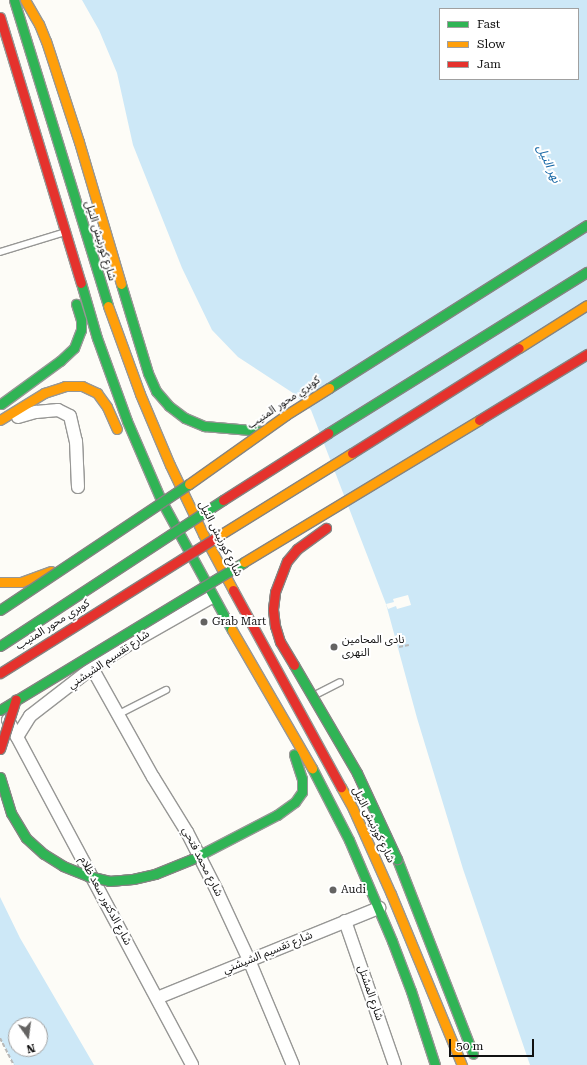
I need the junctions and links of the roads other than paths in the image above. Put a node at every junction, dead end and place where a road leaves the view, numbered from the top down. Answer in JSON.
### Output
{"nodes":[{"id":1,"x":14,"y":0,"type":"edge"},
{"id":2,"x":25,"y":0,"type":"edge"},
{"id":3,"x":0,"y":17,"type":"edge"},
{"id":4,"x":587,"y":224,"type":"edge"},
{"id":5,"x":66,"y":235,"type":"junction"},
{"id":6,"x":0,"y":252,"type":"edge"},
{"id":7,"x":65,"y":264,"type":"dead end"},
{"id":8,"x":587,"y":272,"type":"edge"},
{"id":9,"x":72,"y":292,"type":"dead end"},
{"id":10,"x":587,"y":305,"type":"edge"},
{"id":11,"x":587,"y":354,"type":"edge"},
{"id":12,"x":0,"y":404,"type":"edge"},
{"id":13,"x":0,"y":420,"type":"edge"},
{"id":14,"x":0,"y":424,"type":"edge"},
{"id":15,"x":262,"y":431,"type":"junction"},
{"id":16,"x":119,"y":435,"type":"dead end"},
{"id":17,"x":143,"y":481,"type":"dead end"},
{"id":18,"x":377,"y":483,"type":"junction"},
{"id":19,"x":78,"y":487,"type":"dead end"},
{"id":20,"x":161,"y":500,"type":"junction"},
{"id":21,"x":354,"y":507,"type":"dead end"},
{"id":22,"x":337,"y":521,"type":"dead end"},
{"id":23,"x":80,"y":557,"type":"junction"},
{"id":24,"x":0,"y":582,"type":"edge"},
{"id":25,"x":212,"y":597,"type":"junction"},
{"id":26,"x":0,"y":610,"type":"edge"},
{"id":27,"x":0,"y":646,"type":"edge"},
{"id":28,"x":92,"y":668,"type":"junction"},
{"id":29,"x":0,"y":673,"type":"edge"},
{"id":30,"x":340,"y":682,"type":"dead end"},
{"id":31,"x":166,"y":690,"type":"dead end"},
{"id":32,"x":309,"y":698,"type":"dead end"},
{"id":33,"x":16,"y":699,"type":"junction"},
{"id":34,"x":0,"y":708,"type":"edge"},
{"id":35,"x":119,"y":714,"type":"junction"},
{"id":36,"x":282,"y":714,"type":"junction"},
{"id":37,"x":17,"y":737,"type":"junction"},
{"id":38,"x":0,"y":749,"type":"edge"},
{"id":39,"x":0,"y":777,"type":"edge"},
{"id":40,"x":196,"y":857,"type":"junction"},
{"id":41,"x":379,"y":908,"type":"junction"},
{"id":42,"x":346,"y":921,"type":"junction"},
{"id":43,"x":249,"y":960,"type":"junction"},
{"id":44,"x":157,"y":998,"type":"junction"},
{"id":45,"x":192,"y":1065,"type":"edge"},
{"id":46,"x":293,"y":1065,"type":"edge"},
{"id":47,"x":395,"y":1065,"type":"edge"},
{"id":48,"x":435,"y":1065,"type":"edge"},
{"id":49,"x":462,"y":1065,"type":"edge"},
{"id":50,"x":476,"y":1065,"type":"edge"}],
"edges":[{"from":1,"to":49,"type":"highway","name":"شارع كورنيش النيل"},
{"from":2,"to":15,"type":"highway"},
{"from":3,"to":5,"type":"highway"},
{"from":4,"to":15,"type":"highway","name":"كوبري محور المنيب","bridge":true},
{"from":5,"to":6,"type":"lane"},
{"from":5,"to":7,"type":"highway"},
{"from":5,"to":20,"type":"highway"},
{"from":8,"to":27,"type":"highway","name":"كوبري محور المنيب","bridge":true},
{"from":9,"to":12,"type":"highway"},
{"from":10,"to":29,"type":"highway","name":"كوبري محور المنيب","bridge":true},
{"from":11,"to":18,"type":"highway","bridge":true},
{"from":13,"to":16,"type":"highway"},
{"from":14,"to":19,"type":"street"},
{"from":15,"to":23,"type":"highway","name":"كوبري محور المنيب","bridge":true},
{"from":17,"to":20,"type":"highway"},
{"from":18,"to":21,"type":"highway"},
{"from":18,"to":33,"type":"highway","bridge":true},
{"from":20,"to":25,"type":"highway"},
{"from":22,"to":50,"type":"highway","bridge":true},
{"from":23,"to":24,"type":"highway","bridge":true},
{"from":23,"to":26,"type":"highway","name":"كوبري محور المنيب","bridge":true},
{"from":25,"to":28,"type":"street","name":"شارع تقسيم الشيشني"},
{"from":25,"to":36,"type":"highway"},
{"from":28,"to":35,"type":"street","name":"شارع محمد فتحي"},
{"from":28,"to":37,"type":"street","name":"شارع تقسيم الشيشني"},
{"from":30,"to":32,"type":"lane"},
{"from":31,"to":35,"type":"lane"},
{"from":33,"to":34,"type":"highway","bridge":true},
{"from":33,"to":38,"type":"highway","bridge":true},
{"from":34,"to":37,"type":"street"},
{"from":35,"to":40,"type":"street","name":"شارع محمد فتحي"},
{"from":36,"to":40,"type":"highway"},
{"from":36,"to":41,"type":"highway"},
{"from":37,"to":44,"type":"street","name":"شارع الدكتور سعد ظلام"},
{"from":39,"to":40,"type":"highway","bridge":true},
{"from":40,"to":43,"type":"street","name":"شارع محمد فتحي"},
{"from":41,"to":42,"type":"street","name":"شارع تقسيم الشيشني"},
{"from":41,"to":48,"type":"highway"},
{"from":42,"to":43,"type":"street","name":"شارع تقسيم الشيشني"},
{"from":42,"to":47,"type":"street","name":"شارع المشتل"},
{"from":43,"to":44,"type":"street","name":"شارع تقسيم الشيشني"},
{"from":43,"to":46,"type":"street","name":"شارع محمد فتحي"},
{"from":44,"to":45,"type":"street","name":"شارع الدكتور سعد ظلام"}]}
